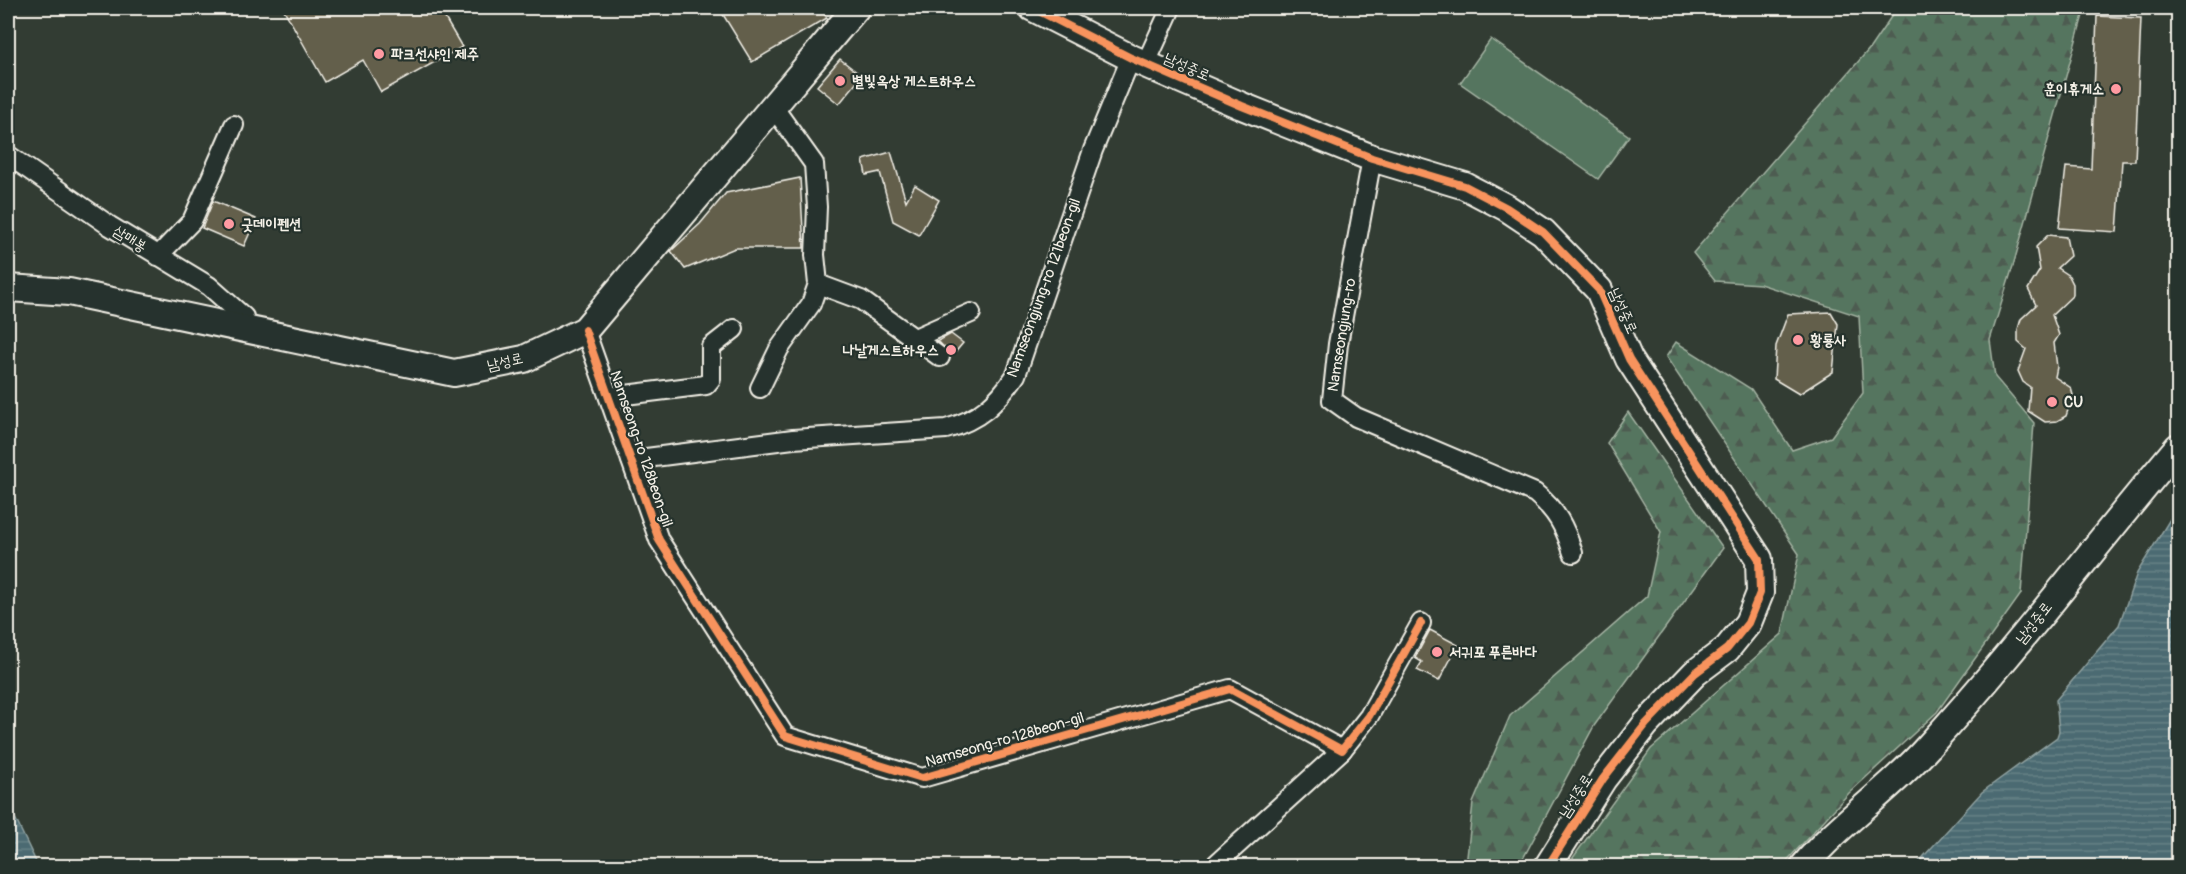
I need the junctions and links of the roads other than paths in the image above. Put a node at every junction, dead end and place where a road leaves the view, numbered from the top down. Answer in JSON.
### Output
{"nodes":[{"id":1,"x":856,"y":8,"type":"edge"},
{"id":2,"x":1033,"y":8,"type":"edge"},
{"id":3,"x":1171,"y":8,"type":"edge"},
{"id":4,"x":1138,"y":61,"type":"junction"},
{"id":5,"x":774,"y":108,"type":"junction"},
{"id":6,"x":234,"y":126,"type":"dead end"},
{"id":7,"x":8,"y":155,"type":"edge"},
{"id":8,"x":1372,"y":158,"type":"junction"},
{"id":9,"x":158,"y":256,"type":"junction"},
{"id":10,"x":818,"y":284,"type":"junction"},
{"id":11,"x":8,"y":288,"type":"edge"},
{"id":12,"x":971,"y":313,"type":"dead end"},
{"id":13,"x":242,"y":327,"type":"junction"},
{"id":14,"x":735,"y":329,"type":"dead end"},
{"id":15,"x":585,"y":330,"type":"junction"},
{"id":16,"x":915,"y":338,"type":"junction"},
{"id":17,"x":940,"y":357,"type":"dead end"},
{"id":18,"x":760,"y":388,"type":"dead end"},
{"id":19,"x":609,"y":397,"type":"junction"},
{"id":20,"x":2178,"y":447,"type":"edge"},
{"id":21,"x":631,"y":460,"type":"junction"},
{"id":22,"x":1573,"y":553,"type":"dead end"},
{"id":23,"x":1421,"y":623,"type":"dead end"},
{"id":24,"x":1341,"y":750,"type":"junction"},
{"id":25,"x":1214,"y":867,"type":"edge"},
{"id":26,"x":1548,"y":867,"type":"edge"},
{"id":27,"x":1804,"y":867,"type":"edge"}],
"edges":[{"from":1,"to":5,"type":"street","name":"남성로"},
{"from":2,"to":4,"type":"street","name":"남성중로"},
{"from":3,"to":4,"type":"street","name":"Namseongjung-ro 121beon-gil"},
{"from":4,"to":8,"type":"street","name":"남성중로"},
{"from":4,"to":21,"type":"street","name":"Namseongjung-ro 121beon-gil"},
{"from":5,"to":10,"type":"street"},
{"from":5,"to":15,"type":"street","name":"남성로"},
{"from":6,"to":9,"type":"street"},
{"from":7,"to":9,"type":"street","name":"삼매봉"},
{"from":8,"to":22,"type":"street","name":"Namseongjung-ro"},
{"from":8,"to":26,"type":"street","name":"남성중로"},
{"from":9,"to":13,"type":"street","name":"삼매봉"},
{"from":10,"to":16,"type":"street"},
{"from":10,"to":18,"type":"street"},
{"from":11,"to":13,"type":"street","name":"남성로"},
{"from":12,"to":16,"type":"street"},
{"from":13,"to":15,"type":"street","name":"남성로"},
{"from":14,"to":19,"type":"street","name":"Namseong-ro 128beon-gil"},
{"from":15,"to":19,"type":"street","name":"Namseong-ro 128beon-gil"},
{"from":16,"to":17,"type":"street"},
{"from":19,"to":21,"type":"street","name":"Namseong-ro 128beon-gil"},
{"from":20,"to":27,"type":"street","name":"남성중로"},
{"from":21,"to":24,"type":"street","name":"Namseong-ro 128beon-gil"},
{"from":23,"to":24,"type":"street"},
{"from":24,"to":25,"type":"street"}]}
